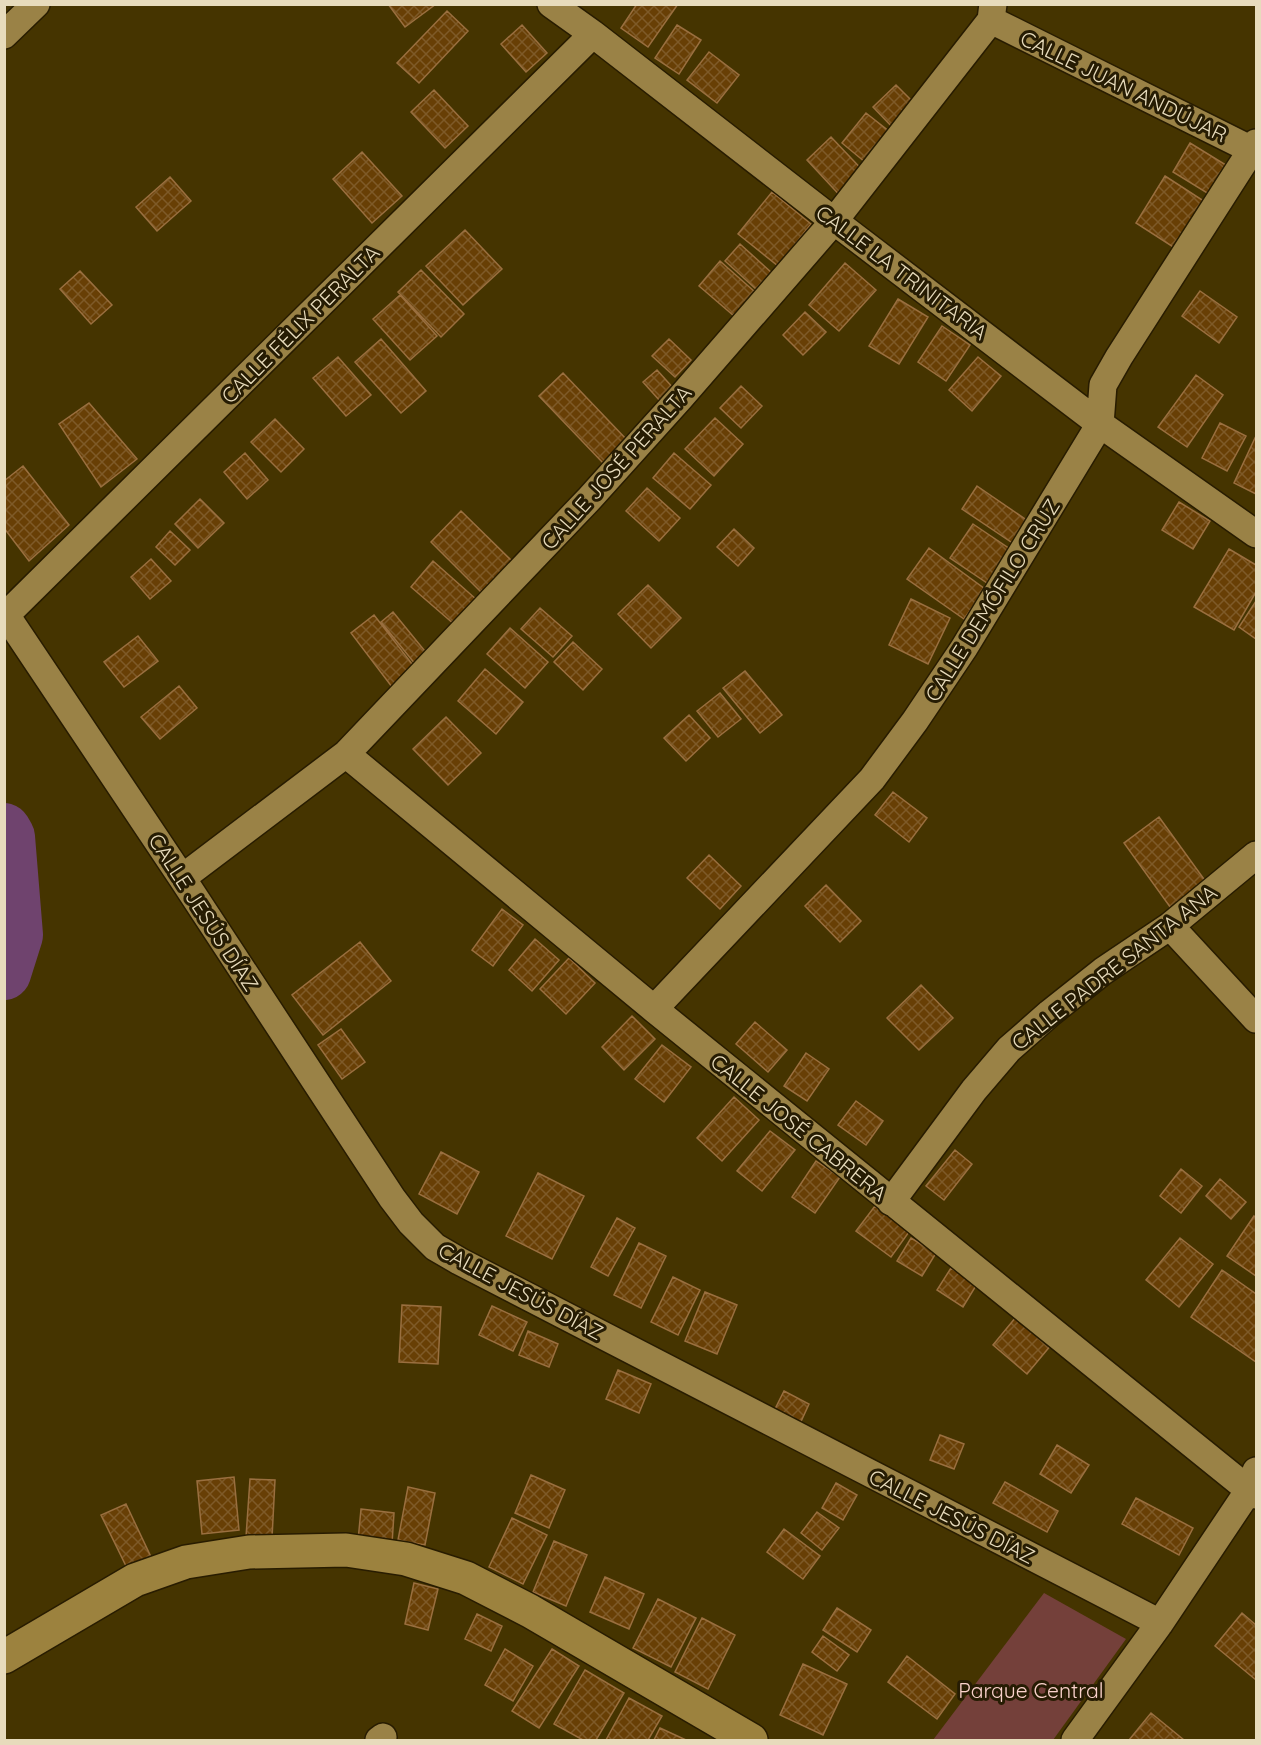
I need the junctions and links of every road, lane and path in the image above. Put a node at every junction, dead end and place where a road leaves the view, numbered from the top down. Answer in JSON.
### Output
{"nodes":[{"id":1,"x":36,"y":4,"type":"edge"},
{"id":2,"x":551,"y":4,"type":"edge"},
{"id":3,"x":992,"y":12,"type":"edge"},
{"id":4,"x":593,"y":34,"type":"junction"},
{"id":5,"x":4,"y":35,"type":"edge"},
{"id":6,"x":1255,"y":148,"type":"edge"},
{"id":7,"x":834,"y":221,"type":"junction"},
{"id":8,"x":1100,"y":424,"type":"junction"},
{"id":9,"x":1257,"y":534,"type":"edge"},
{"id":10,"x":5,"y":613,"type":"edge"},
{"id":11,"x":346,"y":754,"type":"junction"},
{"id":12,"x":1257,"y":855,"type":"edge"},
{"id":13,"x":182,"y":878,"type":"junction"},
{"id":14,"x":1170,"y":926,"type":"junction"},
{"id":15,"x":654,"y":1009,"type":"junction"},
{"id":16,"x":1257,"y":1019,"type":"edge"},
{"id":17,"x":891,"y":1202,"type":"junction"},
{"id":18,"x":1254,"y":1486,"type":"edge"},
{"id":19,"x":1160,"y":1623,"type":"junction"},
{"id":20,"x":4,"y":1657,"type":"edge"},
{"id":21,"x":751,"y":1740,"type":"edge"},
{"id":22,"x":1075,"y":1740,"type":"edge"}],
"edges":[{"from":1,"to":5,"type":"street"},
{"from":2,"to":4,"type":"street","name":"CALLE LA TRINITARIA"},
{"from":3,"to":6,"type":"street","name":"CALLE JUAN ANDÚJAR"},
{"from":3,"to":7,"type":"street","name":"CALLE JOSÉ PERALTA"},
{"from":4,"to":7,"type":"street","name":"CALLE LA TRINITARIA"},
{"from":4,"to":10,"type":"street","name":"CALLE FÉLIX PERALTA"},
{"from":6,"to":8,"type":"street","name":"CALLE DEMÓFILO CRUZ"},
{"from":7,"to":8,"type":"street","name":"CALLE LA TRINITARIA"},
{"from":7,"to":11,"type":"street","name":"CALLE JOSÉ PERALTA"},
{"from":8,"to":9,"type":"street","name":"CALLE LA TRINITARIA"},
{"from":8,"to":15,"type":"street","name":"CALLE DEMÓFILO CRUZ"},
{"from":10,"to":13,"type":"street","name":"CALLE JESÚS DÍAZ"},
{"from":11,"to":13,"type":"street","name":"CALLE JOSÉ PERALTA"},
{"from":11,"to":15,"type":"street","name":"CALLE JOSÉ CABRERA"},
{"from":12,"to":14,"type":"street","name":"CALLE PADRE SANTA ANA"},
{"from":13,"to":19,"type":"street","name":"CALLE JESÚS DÍAZ"},
{"from":14,"to":16,"type":"street"},
{"from":14,"to":17,"type":"street","name":"CALLE PADRE SANTA ANA"},
{"from":15,"to":17,"type":"street","name":"CALLE JOSÉ CABRERA"},
{"from":17,"to":18,"type":"street","name":"CALLE JOSÉ CABRERA"},
{"from":18,"to":19,"type":"street"},
{"from":19,"to":22,"type":"street"},
{"from":20,"to":21,"type":"street"}]}
